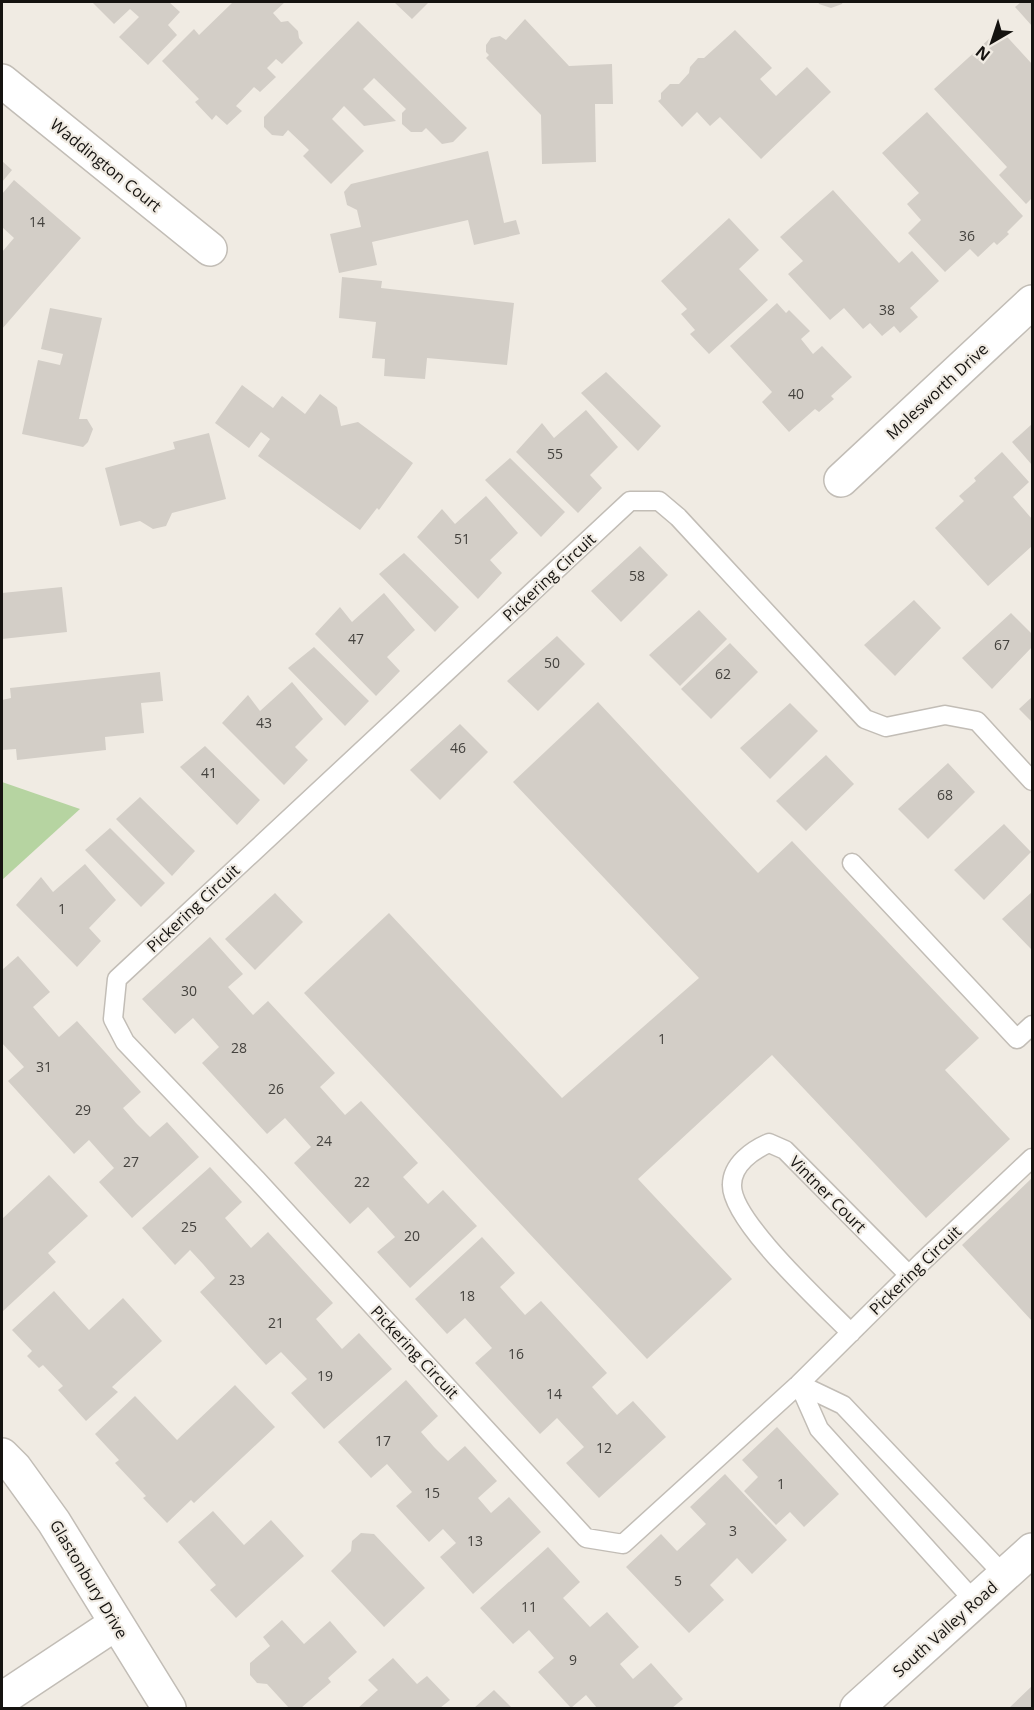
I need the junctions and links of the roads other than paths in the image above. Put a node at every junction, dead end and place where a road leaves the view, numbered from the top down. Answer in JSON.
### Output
{"nodes":[{"id":1,"x":2,"y":81,"type":"edge"},
{"id":2,"x":210,"y":249,"type":"dead end"},
{"id":3,"x":1032,"y":302,"type":"edge"},
{"id":4,"x":841,"y":480,"type":"dead end"},
{"id":5,"x":1032,"y":780,"type":"edge"},
{"id":6,"x":852,"y":863,"type":"dead end"},
{"id":7,"x":1032,"y":1025,"type":"edge"},
{"id":8,"x":1032,"y":1158,"type":"edge"},
{"id":9,"x":909,"y":1275,"type":"junction"},
{"id":10,"x":851,"y":1333,"type":"junction"},
{"id":11,"x":799,"y":1384,"type":"junction"},
{"id":12,"x":2,"y":1455,"type":"edge"},
{"id":13,"x":1032,"y":1550,"type":"edge"},
{"id":14,"x":1004,"y":1575,"type":"junction"},
{"id":15,"x":976,"y":1603,"type":"junction"},
{"id":16,"x":115,"y":1623,"type":"junction"},
{"id":17,"x":2,"y":1699,"type":"edge"},
{"id":18,"x":169,"y":1708,"type":"edge"},
{"id":19,"x":858,"y":1708,"type":"edge"}],
"edges":[{"from":1,"to":2,"type":"street","name":"Waddington Court"},
{"from":3,"to":4,"type":"street","name":"Molesworth Drive"},
{"from":5,"to":11,"type":"lane","name":"Pickering Circuit"},
{"from":6,"to":7,"type":"lane"},
{"from":8,"to":9,"type":"lane","name":"Pickering Circuit"},
{"from":9,"to":10,"type":"lane","name":"Pickering Circuit"},
{"from":9,"to":10,"type":"lane","name":"Vintner Court"},
{"from":10,"to":11,"type":"lane","name":"Pickering Circuit"},
{"from":11,"to":14,"type":"lane"},
{"from":11,"to":15,"type":"lane"},
{"from":12,"to":16,"type":"street","name":"Glastonbury Drive"},
{"from":13,"to":14,"type":"street","name":"South Valley Road"},
{"from":14,"to":15,"type":"street","name":"South Valley Road"},
{"from":15,"to":19,"type":"street","name":"South Valley Road"},
{"from":16,"to":17,"type":"street"},
{"from":16,"to":18,"type":"street","name":"Glastonbury Drive"}]}
